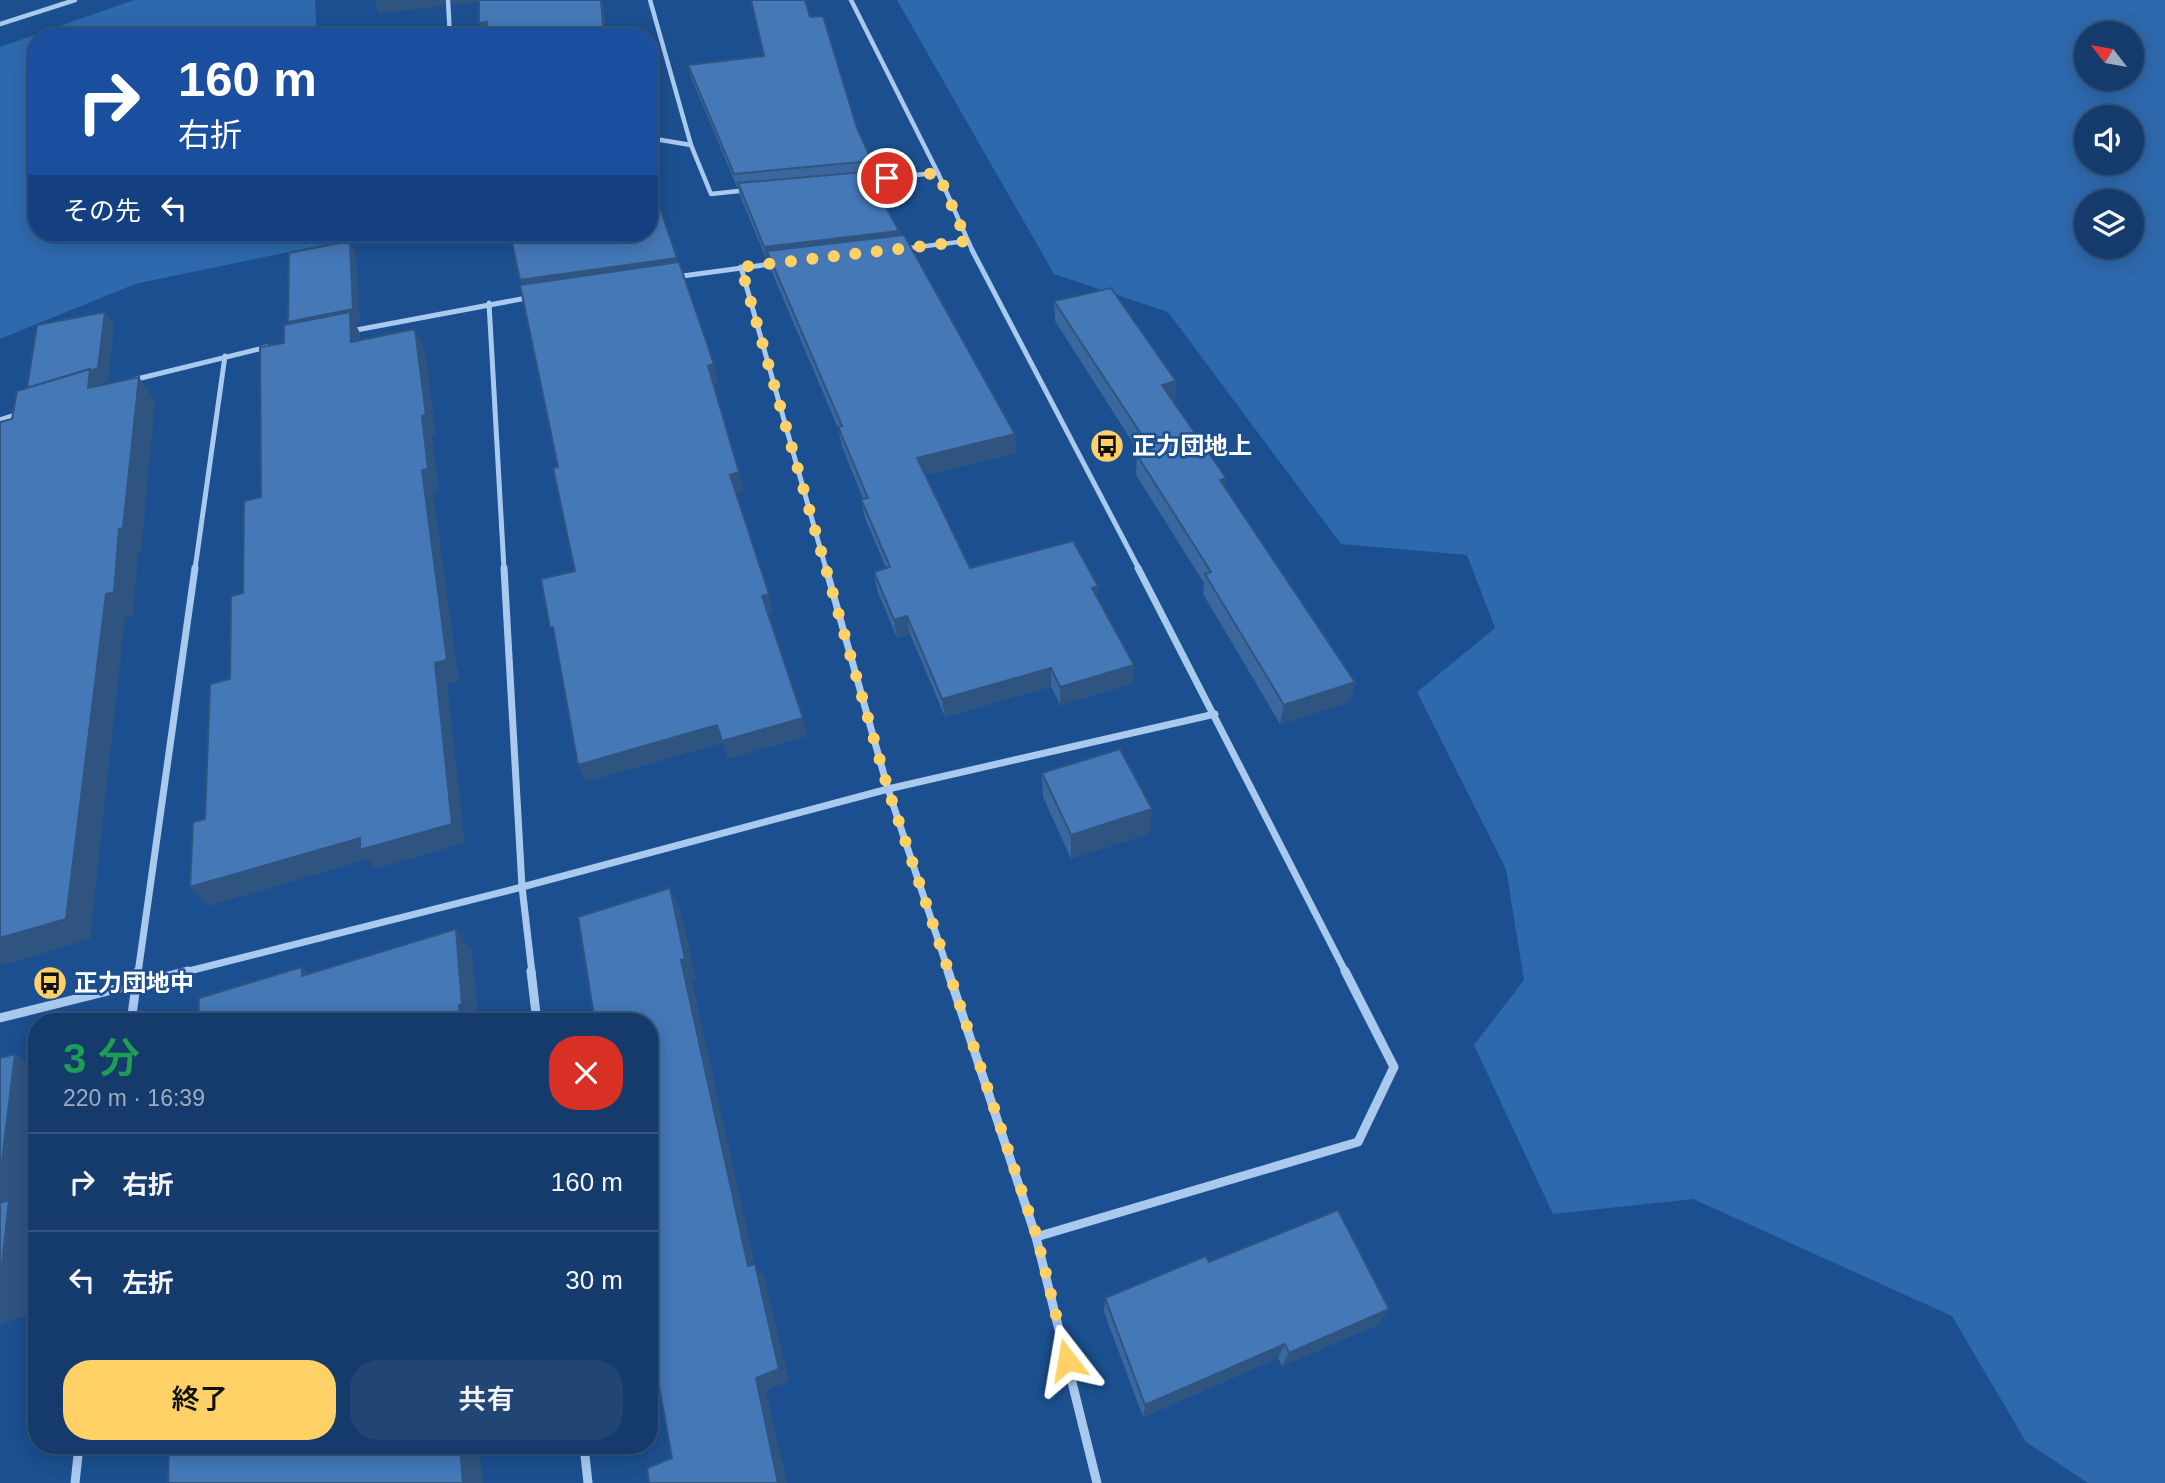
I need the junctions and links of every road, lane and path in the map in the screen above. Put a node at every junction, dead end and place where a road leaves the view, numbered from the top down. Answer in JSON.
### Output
{"nodes":[{"id":1,"x":75,"y":0,"type":"edge"},
{"id":2,"x":448,"y":0,"type":"edge"},
{"id":3,"x":650,"y":0,"type":"edge"},
{"id":4,"x":851,"y":0,"type":"edge"},
{"id":5,"x":0,"y":24,"type":"edge"},
{"id":6,"x":450,"y":28,"type":"edge"},
{"id":7,"x":658,"y":28,"type":"edge"},
{"id":8,"x":658,"y":28,"type":"edge"},
{"id":9,"x":658,"y":140,"type":"edge"},
{"id":10,"x":691,"y":145,"type":"junction"},
{"id":11,"x":938,"y":173,"type":"junction"},
{"id":12,"x":858,"y":180,"type":"edge"},
{"id":13,"x":751,"y":190,"type":"edge"},
{"id":14,"x":967,"y":241,"type":"junction"},
{"id":15,"x":887,"y":250,"type":"edge"},
{"id":16,"x":781,"y":263,"type":"edge"},
{"id":17,"x":741,"y":267,"type":"junction"},
{"id":18,"x":662,"y":279,"type":"edge"},
{"id":19,"x":542,"y":296,"type":"edge"},
{"id":20,"x":489,"y":303,"type":"junction"},
{"id":21,"x":344,"y":332,"type":"edge"},
{"id":22,"x":277,"y":345,"type":"edge"},
{"id":23,"x":225,"y":356,"type":"junction"},
{"id":24,"x":122,"y":382,"type":"edge"},
{"id":25,"x":24,"y":412,"type":"edge"},
{"id":26,"x":0,"y":420,"type":"edge"},
{"id":27,"x":1215,"y":714,"type":"junction"},
{"id":28,"x":888,"y":789,"type":"junction"},
{"id":29,"x":522,"y":887,"type":"junction"},
{"id":30,"x":136,"y":983,"type":"junction"},
{"id":31,"x":132,"y":1013,"type":"edge"},
{"id":32,"x":536,"y":1013,"type":"edge"},
{"id":33,"x":0,"y":1018,"type":"edge"},
{"id":34,"x":1037,"y":1237,"type":"junction"},
{"id":35,"x":78,"y":1454,"type":"edge"},
{"id":36,"x":584,"y":1454,"type":"edge"},
{"id":37,"x":75,"y":1483,"type":"edge"},
{"id":38,"x":588,"y":1483,"type":"edge"},
{"id":39,"x":1097,"y":1483,"type":"edge"}],
"edges":[{"from":1,"to":5,"type":"street"},
{"from":2,"to":6,"type":"street"},
{"from":3,"to":7,"type":"street"},
{"from":4,"to":11,"type":"street"},
{"from":8,"to":10,"type":"street"},
{"from":9,"to":10,"type":"street"},
{"from":10,"to":13,"type":"street"},
{"from":11,"to":12,"type":"street"},
{"from":11,"to":14,"type":"street"},
{"from":14,"to":15,"type":"street"},
{"from":14,"to":27,"type":"street"},
{"from":16,"to":17,"type":"street"},
{"from":17,"to":18,"type":"street"},
{"from":17,"to":28,"type":"street"},
{"from":19,"to":20,"type":"street"},
{"from":20,"to":21,"type":"street"},
{"from":20,"to":29,"type":"street"},
{"from":22,"to":23,"type":"street"},
{"from":23,"to":24,"type":"street"},
{"from":23,"to":30,"type":"street"},
{"from":25,"to":26,"type":"street"},
{"from":27,"to":28,"type":"street"},
{"from":27,"to":34,"type":"street"},
{"from":28,"to":29,"type":"street"},
{"from":28,"to":34,"type":"street"},
{"from":29,"to":30,"type":"street"},
{"from":29,"to":32,"type":"street"},
{"from":30,"to":31,"type":"street"},
{"from":30,"to":33,"type":"street"},
{"from":34,"to":39,"type":"street"},
{"from":35,"to":37,"type":"street"},
{"from":36,"to":38,"type":"street"}]}
